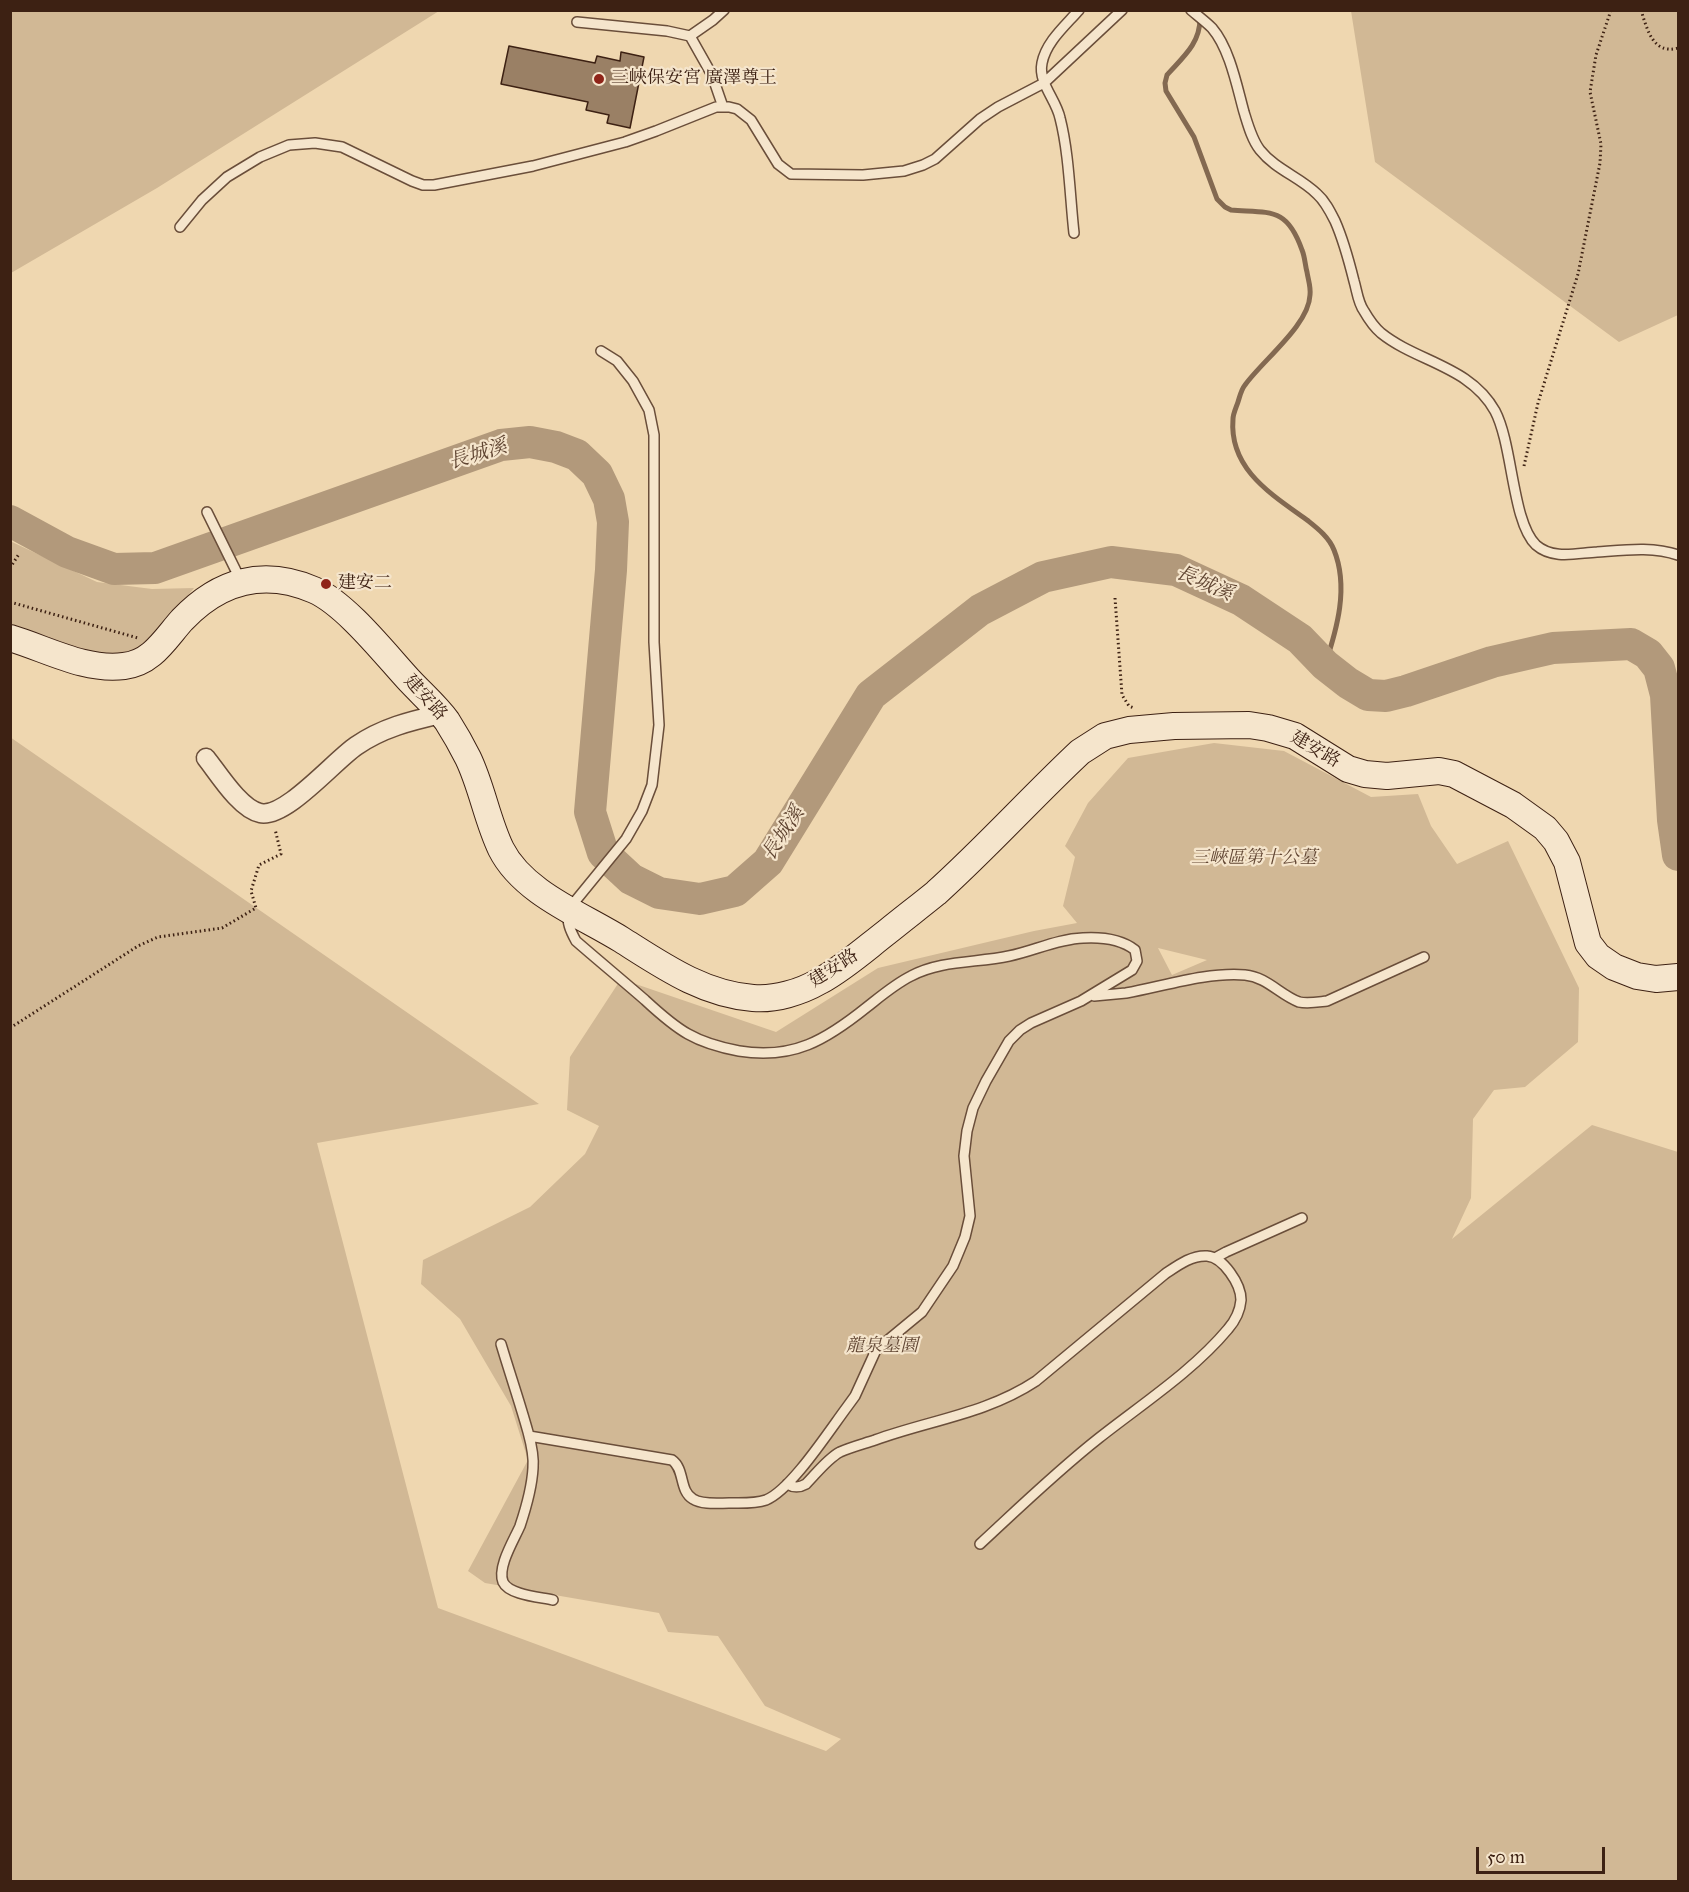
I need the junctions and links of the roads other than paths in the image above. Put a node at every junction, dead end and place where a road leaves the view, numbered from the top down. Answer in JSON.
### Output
{"nodes":[{"id":1,"x":724,"y":10,"type":"edge"},
{"id":2,"x":1079,"y":10,"type":"edge"},
{"id":3,"x":1122,"y":10,"type":"edge"},
{"id":4,"x":1191,"y":10,"type":"edge"},
{"id":5,"x":577,"y":22,"type":"dead end"},
{"id":6,"x":690,"y":36,"type":"junction"},
{"id":7,"x":1044,"y":83,"type":"junction"},
{"id":8,"x":723,"y":107,"type":"junction"},
{"id":9,"x":180,"y":227,"type":"dead end"},
{"id":10,"x":1074,"y":232,"type":"dead end"},
{"id":11,"x":601,"y":351,"type":"dead end"},
{"id":12,"x":207,"y":512,"type":"dead end"},
{"id":13,"x":1678,"y":555,"type":"edge"},
{"id":14,"x":241,"y":581,"type":"junction"},
{"id":15,"x":10,"y":638,"type":"edge"},
{"id":16,"x":441,"y":714,"type":"junction"},
{"id":17,"x":206,"y":758,"type":"dead end"},
{"id":18,"x":568,"y":910,"type":"junction"},
{"id":19,"x":1424,"y":957,"type":"dead end"},
{"id":20,"x":1678,"y":977,"type":"edge"},
{"id":21,"x":1088,"y":997,"type":"junction"},
{"id":22,"x":1302,"y":1218,"type":"dead end"},
{"id":23,"x":1215,"y":1258,"type":"junction"},
{"id":24,"x":501,"y":1344,"type":"dead end"},
{"id":25,"x":529,"y":1436,"type":"junction"},
{"id":26,"x":787,"y":1484,"type":"junction"},
{"id":27,"x":980,"y":1544,"type":"dead end"},
{"id":28,"x":553,"y":1600,"type":"dead end"}],
"edges":[{"from":1,"to":6,"type":"lane"},
{"from":2,"to":7,"type":"lane"},
{"from":3,"to":7,"type":"lane"},
{"from":4,"to":13,"type":"lane"},
{"from":5,"to":6,"type":"lane"},
{"from":6,"to":8,"type":"lane"},
{"from":7,"to":8,"type":"lane"},
{"from":7,"to":10,"type":"lane"},
{"from":8,"to":9,"type":"lane"},
{"from":11,"to":18,"type":"lane"},
{"from":12,"to":14,"type":"lane"},
{"from":14,"to":15,"type":"street","name":"建安路"},
{"from":14,"to":16,"type":"street","name":"建安路"},
{"from":16,"to":17,"type":"street"},
{"from":16,"to":18,"type":"street","name":"建安路"},
{"from":18,"to":20,"type":"street","name":"建安路"},
{"from":18,"to":21,"type":"lane"},
{"from":19,"to":21,"type":"lane"},
{"from":21,"to":26,"type":"lane"},
{"from":22,"to":23,"type":"lane"},
{"from":23,"to":26,"type":"lane"},
{"from":23,"to":27,"type":"lane"},
{"from":24,"to":25,"type":"lane"},
{"from":25,"to":26,"type":"lane"},
{"from":25,"to":28,"type":"lane"}]}
